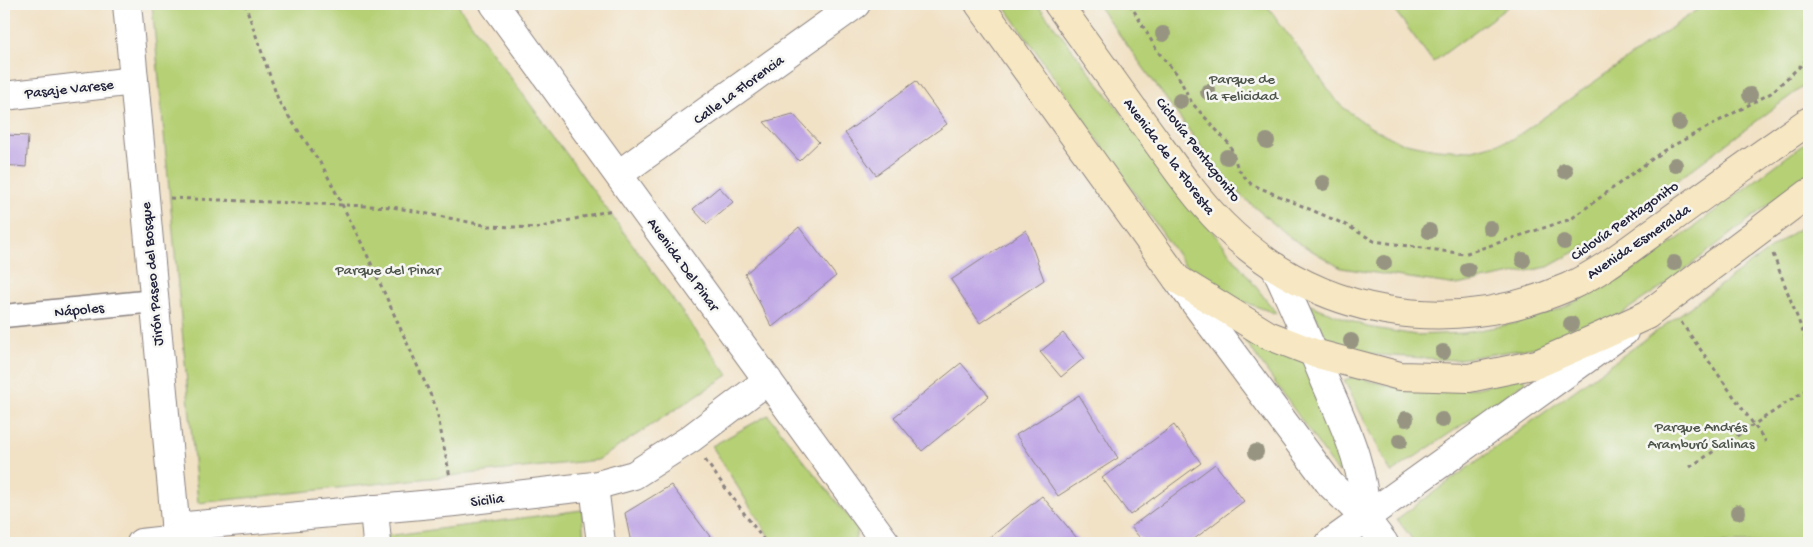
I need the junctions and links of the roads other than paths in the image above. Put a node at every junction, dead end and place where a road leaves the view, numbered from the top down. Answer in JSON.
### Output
{"nodes":[{"id":1,"x":127,"y":4,"type":"edge"},
{"id":2,"x":494,"y":4,"type":"edge"},
{"id":3,"x":856,"y":4,"type":"edge"},
{"id":4,"x":979,"y":4,"type":"edge"},
{"id":5,"x":1058,"y":4,"type":"edge"},
{"id":6,"x":134,"y":81,"type":"junction"},
{"id":7,"x":4,"y":96,"type":"edge"},
{"id":8,"x":1809,"y":120,"type":"edge"},
{"id":9,"x":620,"y":174,"type":"junction"},
{"id":10,"x":1809,"y":193,"type":"edge"},
{"id":11,"x":1275,"y":267,"type":"junction"},
{"id":12,"x":1177,"y":279,"type":"junction"},
{"id":13,"x":154,"y":301,"type":"junction"},
{"id":14,"x":1657,"y":308,"type":"junction"},
{"id":15,"x":4,"y":316,"type":"edge"},
{"id":16,"x":1314,"y":353,"type":"junction"},
{"id":17,"x":768,"y":380,"type":"junction"},
{"id":18,"x":594,"y":486,"type":"junction"},
{"id":19,"x":374,"y":509,"type":"junction"},
{"id":20,"x":1365,"y":518,"type":"junction"},
{"id":21,"x":176,"y":536,"type":"edge"},
{"id":22,"x":877,"y":537,"type":"edge"},
{"id":23,"x":141,"y":543,"type":"edge"},
{"id":24,"x":377,"y":543,"type":"edge"},
{"id":25,"x":601,"y":543,"type":"edge"},
{"id":26,"x":1330,"y":543,"type":"edge"},
{"id":27,"x":1384,"y":543,"type":"edge"}],
"edges":[{"from":1,"to":6,"type":"street","name":"Jirón Paseo del Bosque"},
{"from":2,"to":9,"type":"street","name":"Avenida Del Pinar"},
{"from":3,"to":9,"type":"street","name":"Calle La Florencia"},
{"from":4,"to":12,"type":"main road"},
{"from":5,"to":11,"type":"main road","name":"Avenida de la Floresta"},
{"from":6,"to":7,"type":"street","name":"Pasaje Varese"},
{"from":6,"to":13,"type":"street","name":"Jirón Paseo del Bosque"},
{"from":8,"to":11,"type":"main road","name":"Avenida Esmeralda"},
{"from":9,"to":17,"type":"street","name":"Avenida Del Pinar"},
{"from":10,"to":14,"type":"main road"},
{"from":11,"to":16,"type":"street","name":"Avenida de la Floresta"},
{"from":12,"to":16,"type":"main road"},
{"from":12,"to":20,"type":"street"},
{"from":13,"to":15,"type":"street","name":"Nápoles"},
{"from":13,"to":21,"type":"street","name":"Jirón Paseo del Bosque"},
{"from":14,"to":16,"type":"main road"},
{"from":14,"to":20,"type":"street"},
{"from":16,"to":20,"type":"street","name":"Avenida de la Floresta"},
{"from":17,"to":18,"type":"street","name":"Sicilia"},
{"from":17,"to":22,"type":"street","name":"Avenida Del Pinar"},
{"from":18,"to":19,"type":"street","name":"Sicilia"},
{"from":18,"to":25,"type":"street"},
{"from":19,"to":21,"type":"street","name":"Sicilia"},
{"from":19,"to":24,"type":"street"},
{"from":20,"to":26,"type":"street"},
{"from":20,"to":27,"type":"street"},
{"from":21,"to":23,"type":"street","name":"Sicilia"}]}
